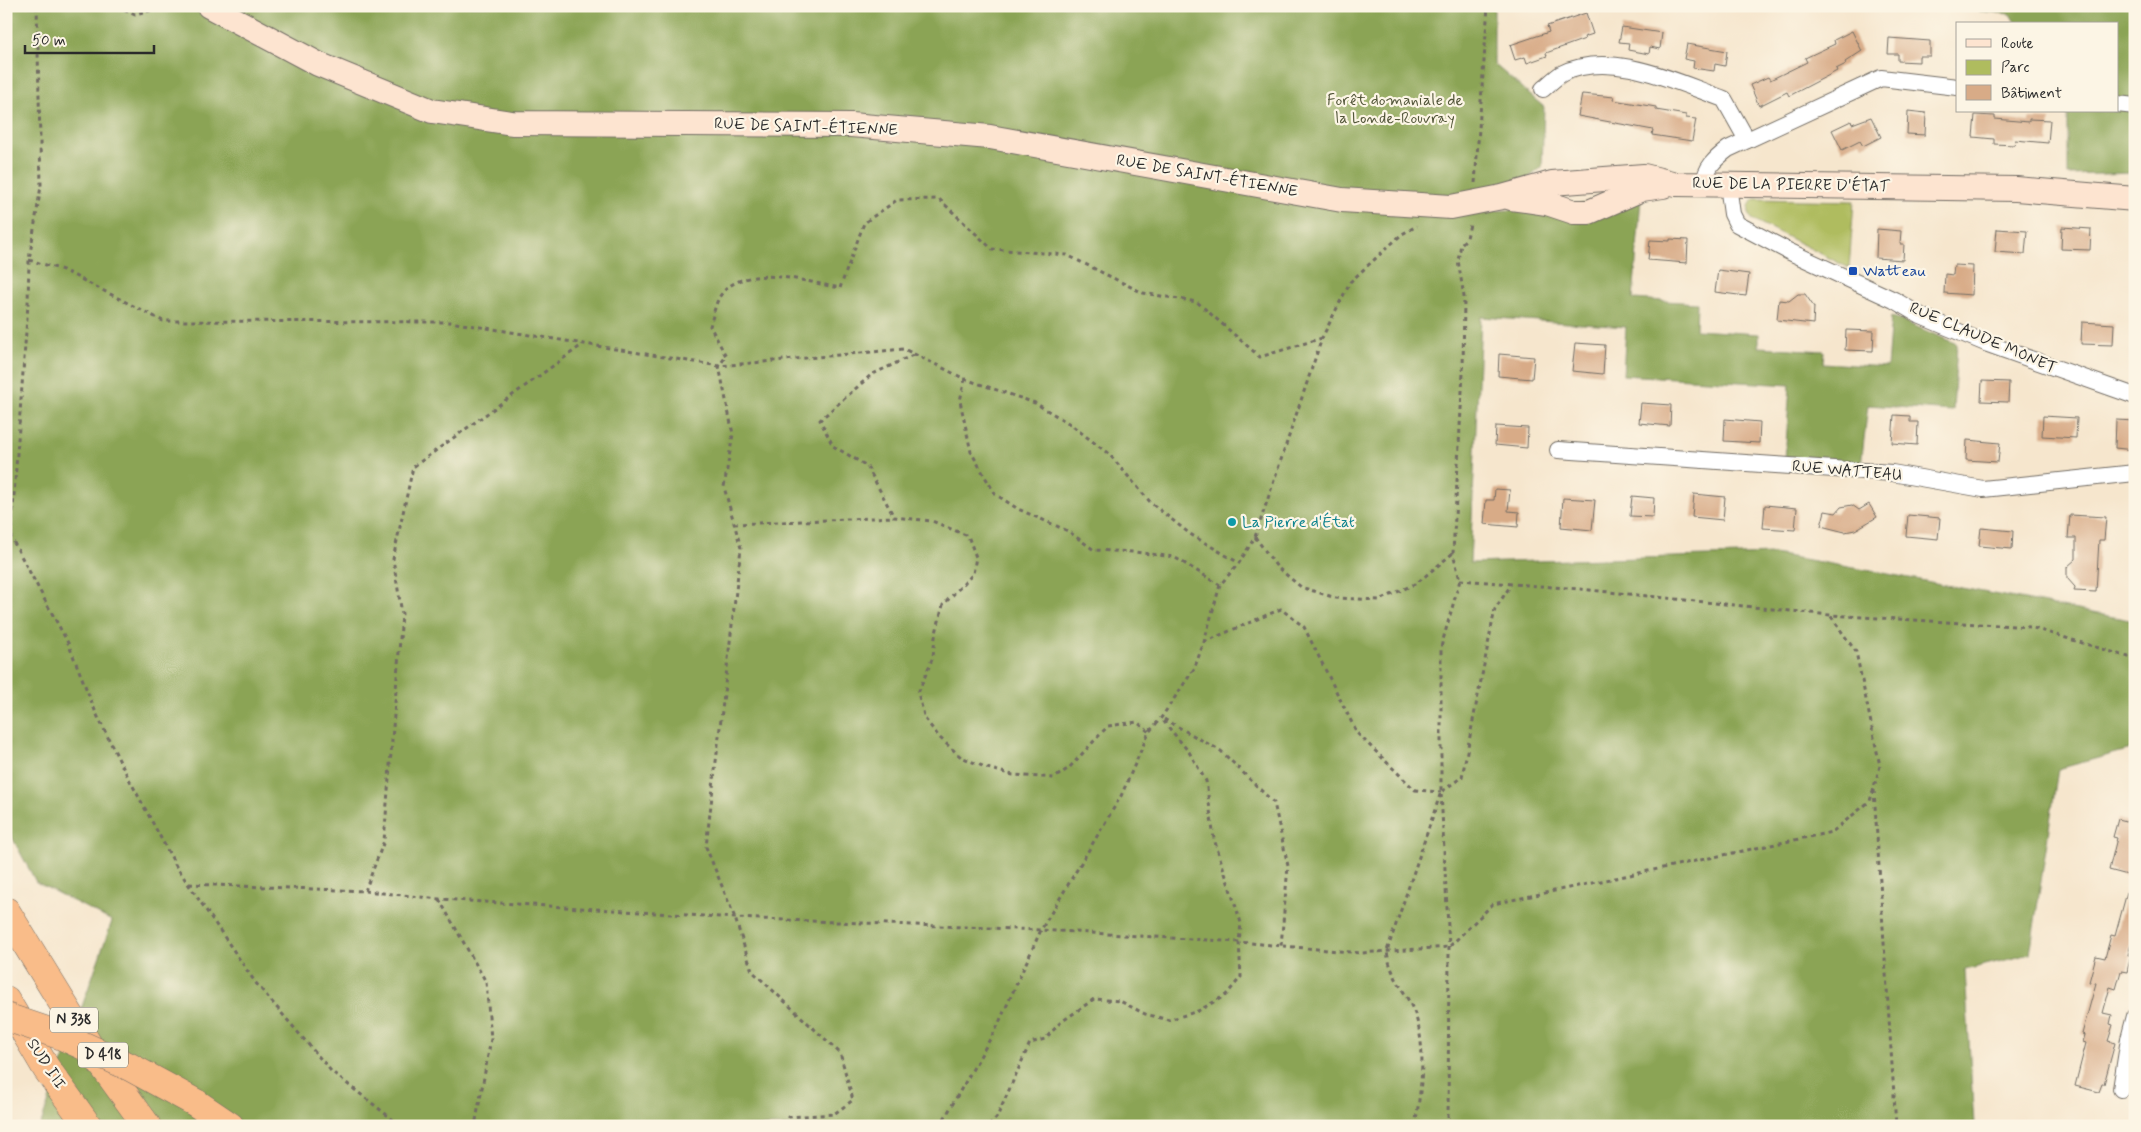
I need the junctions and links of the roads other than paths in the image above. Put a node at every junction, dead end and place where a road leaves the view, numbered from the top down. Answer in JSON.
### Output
{"nodes":[{"id":1,"x":209,"y":6,"type":"edge"},
{"id":2,"x":1956,"y":87,"type":"edge"},
{"id":3,"x":1543,"y":89,"type":"dead end"},
{"id":4,"x":2118,"y":104,"type":"edge"},
{"id":5,"x":2135,"y":106,"type":"edge"},
{"id":6,"x":1747,"y":140,"type":"junction"},
{"id":7,"x":1676,"y":184,"type":"junction"},
{"id":8,"x":1704,"y":184,"type":"junction"},
{"id":9,"x":1728,"y":184,"type":"junction"},
{"id":10,"x":1502,"y":197,"type":"junction"},
{"id":11,"x":2135,"y":199,"type":"edge"},
{"id":12,"x":1462,"y":205,"type":"joint"},
{"id":13,"x":2135,"y":396,"type":"edge"},
{"id":14,"x":1558,"y":450,"type":"dead end"},
{"id":15,"x":2135,"y":473,"type":"edge"},
{"id":16,"x":6,"y":911,"type":"edge"},
{"id":17,"x":6,"y":1000,"type":"edge"},
{"id":18,"x":2135,"y":1016,"type":"edge"},
{"id":19,"x":6,"y":1017,"type":"edge"},
{"id":20,"x":2132,"y":1040,"type":"edge"},
{"id":21,"x":2121,"y":1090,"type":"dead end"},
{"id":22,"x":88,"y":1126,"type":"edge"},
{"id":23,"x":147,"y":1126,"type":"edge"},
{"id":24,"x":230,"y":1126,"type":"edge"}],
"edges":[{"from":1,"to":12,"type":"street","name":"RUE DE SAINT-ÉTIENNE"},
{"from":2,"to":6,"type":"street"},
{"from":3,"to":6,"type":"street"},
{"from":4,"to":5,"type":"street"},
{"from":6,"to":8,"type":"street"},
{"from":7,"to":8,"type":"street","name":"RUE DE LA PIERRE D'ÉTAT"},
{"from":7,"to":10,"type":"street","name":"RUE DE LA PIERRE D'ÉTAT"},
{"from":7,"to":10,"type":"street"},
{"from":8,"to":9,"type":"street","name":"RUE DE LA PIERRE D'ÉTAT"},
{"from":9,"to":11,"type":"street","name":"RUE DE LA PIERRE D'ÉTAT"},
{"from":9,"to":13,"type":"street","name":"RUE CLAUDE MONET"},
{"from":10,"to":12,"type":"street","name":"RUE DE LA PIERRE D'ÉTAT"},
{"from":14,"to":15,"type":"street","name":"RUE WATTEAU"},
{"from":16,"to":23,"type":"highway","number":"N 338"},
{"from":17,"to":22,"type":"highway","name":"SUD III","number":"N 338"},
{"from":18,"to":20,"type":"street"},
{"from":19,"to":24,"type":"highway","number":"D 418","bridge":true},
{"from":20,"to":21,"type":"street"}]}
